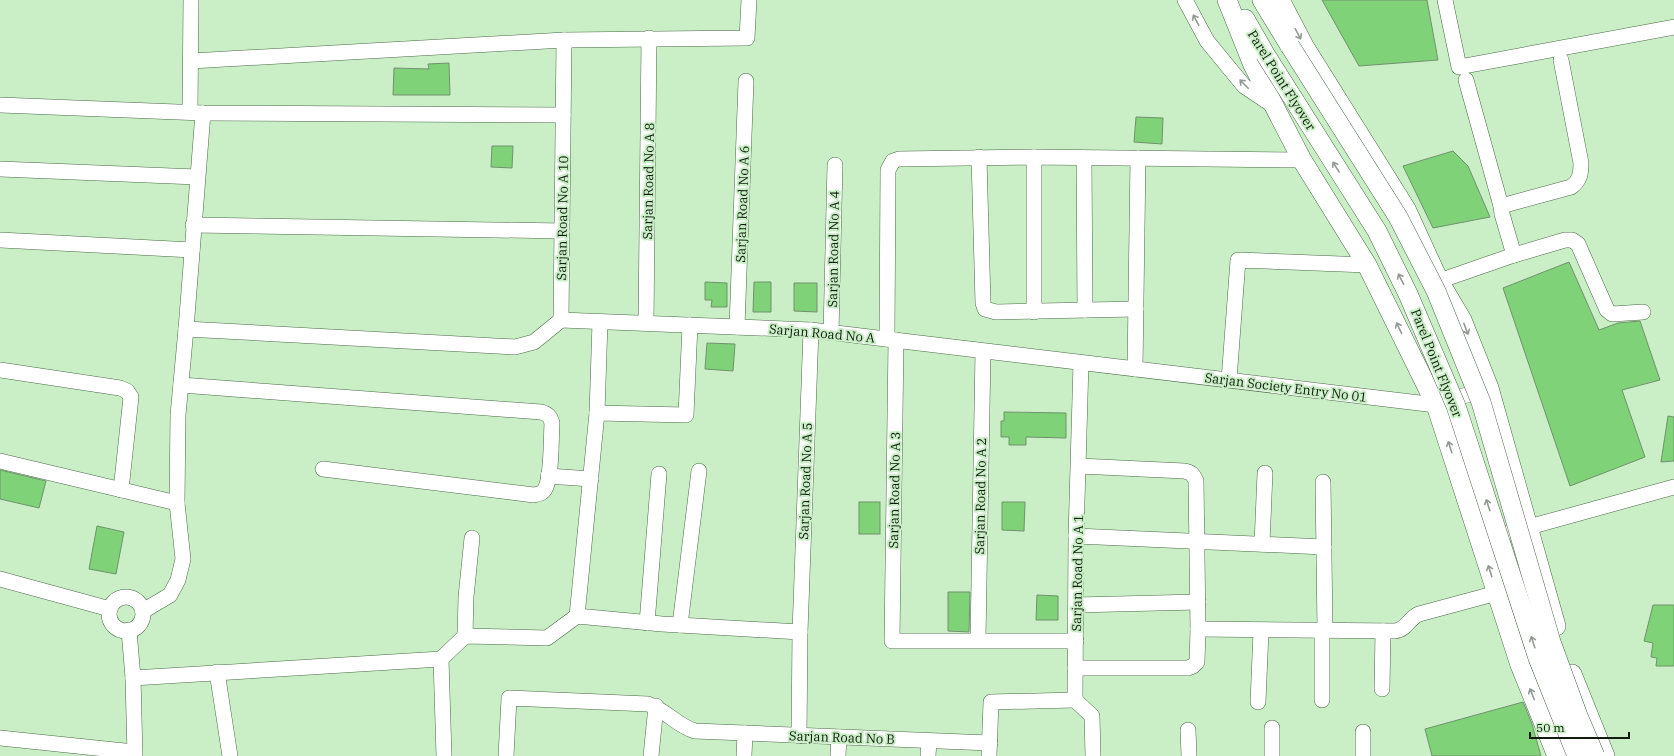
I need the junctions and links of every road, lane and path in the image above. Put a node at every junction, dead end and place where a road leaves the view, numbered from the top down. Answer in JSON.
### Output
{"nodes":[{"id":1,"x":191,"y":0,"type":"edge"},
{"id":2,"x":749,"y":0,"type":"edge"},
{"id":3,"x":1185,"y":0,"type":"edge"},
{"id":4,"x":1227,"y":0,"type":"edge"},
{"id":5,"x":1234,"y":0,"type":"edge"},
{"id":6,"x":1262,"y":0,"type":"edge"},
{"id":7,"x":1280,"y":0,"type":"edge"},
{"id":8,"x":1445,"y":0,"type":"edge"},
{"id":9,"x":1674,"y":26,"type":"edge"},
{"id":10,"x":649,"y":38,"type":"junction"},
{"id":11,"x":564,"y":40,"type":"junction"},
{"id":12,"x":1561,"y":60,"type":"dead end"},
{"id":13,"x":191,"y":61,"type":"junction"},
{"id":14,"x":1466,"y":80,"type":"dead end"},
{"id":15,"x":746,"y":81,"type":"dead end"},
{"id":16,"x":0,"y":105,"type":"edge"},
{"id":17,"x":1275,"y":107,"type":"junction"},
{"id":18,"x":196,"y":112,"type":"junction"},
{"id":19,"x":563,"y":115,"type":"junction"},
{"id":20,"x":979,"y":157,"type":"junction"},
{"id":21,"x":1034,"y":157,"type":"junction"},
{"id":22,"x":1084,"y":158,"type":"junction"},
{"id":23,"x":1138,"y":158,"type":"junction"},
{"id":24,"x":1302,"y":160,"type":"junction"},
{"id":25,"x":835,"y":165,"type":"dead end"},
{"id":26,"x":0,"y":169,"type":"edge"},
{"id":27,"x":198,"y":177,"type":"junction"},
{"id":28,"x":1502,"y":206,"type":"junction"},
{"id":29,"x":194,"y":225,"type":"junction"},
{"id":30,"x":562,"y":232,"type":"junction"},
{"id":31,"x":0,"y":240,"type":"edge"},
{"id":32,"x":192,"y":250,"type":"junction"},
{"id":33,"x":1514,"y":255,"type":"junction"},
{"id":34,"x":1367,"y":265,"type":"junction"},
{"id":35,"x":1439,"y":281,"type":"junction"},
{"id":36,"x":1136,"y":309,"type":"junction"},
{"id":37,"x":1085,"y":310,"type":"junction"},
{"id":38,"x":1034,"y":312,"type":"junction"},
{"id":39,"x":1643,"y":312,"type":"dead end"},
{"id":40,"x":562,"y":320,"type":"junction"},
{"id":41,"x":600,"y":322,"type":"junction"},
{"id":42,"x":646,"y":323,"type":"junction"},
{"id":43,"x":690,"y":325,"type":"junction"},
{"id":44,"x":737,"y":327,"type":"junction"},
{"id":45,"x":186,"y":329,"type":"junction"},
{"id":46,"x":811,"y":330,"type":"junction"},
{"id":47,"x":832,"y":333,"type":"junction"},
{"id":48,"x":892,"y":340,"type":"junction"},
{"id":49,"x":983,"y":351,"type":"junction"},
{"id":50,"x":1081,"y":363,"type":"junction"},
{"id":51,"x":1134,"y":369,"type":"junction"},
{"id":52,"x":0,"y":370,"type":"edge"},
{"id":53,"x":1229,"y":380,"type":"junction"},
{"id":54,"x":181,"y":385,"type":"junction"},
{"id":55,"x":1489,"y":388,"type":"junction"},
{"id":56,"x":1436,"y":405,"type":"junction"},
{"id":57,"x":597,"y":413,"type":"junction"},
{"id":58,"x":0,"y":461,"type":"edge"},
{"id":59,"x":1079,"y":466,"type":"junction"},
{"id":60,"x":324,"y":469,"type":"dead end"},
{"id":61,"x":699,"y":471,"type":"dead end"},
{"id":62,"x":1265,"y":473,"type":"dead end"},
{"id":63,"x":659,"y":474,"type":"dead end"},
{"id":64,"x":548,"y":476,"type":"junction"},
{"id":65,"x":591,"y":479,"type":"junction"},
{"id":66,"x":1323,"y":482,"type":"dead end"},
{"id":67,"x":1674,"y":487,"type":"edge"},
{"id":68,"x":121,"y":490,"type":"junction"},
{"id":69,"x":177,"y":503,"type":"junction"},
{"id":70,"x":1529,"y":526,"type":"junction"},
{"id":71,"x":1076,"y":536,"type":"junction"},
{"id":72,"x":472,"y":538,"type":"dead end"},
{"id":73,"x":1197,"y":541,"type":"junction"},
{"id":74,"x":1480,"y":541,"type":"junction"},
{"id":75,"x":1262,"y":544,"type":"junction"},
{"id":76,"x":1324,"y":547,"type":"junction"},
{"id":77,"x":0,"y":580,"type":"edge"},
{"id":78,"x":1497,"y":592,"type":"junction"},
{"id":79,"x":1198,"y":602,"type":"junction"},
{"id":80,"x":1076,"y":605,"type":"junction"},
{"id":81,"x":110,"y":609,"type":"junction"},
{"id":82,"x":143,"y":611,"type":"junction"},
{"id":83,"x":578,"y":616,"type":"junction"},
{"id":84,"x":647,"y":623,"type":"junction"},
{"id":85,"x":680,"y":625,"type":"junction"},
{"id":86,"x":1198,"y":629,"type":"junction"},
{"id":87,"x":129,"y":630,"type":"junction"},
{"id":88,"x":1261,"y":631,"type":"junction"},
{"id":89,"x":1324,"y":631,"type":"junction"},
{"id":90,"x":1383,"y":631,"type":"junction"},
{"id":91,"x":800,"y":632,"type":"junction"},
{"id":92,"x":465,"y":636,"type":"junction"},
{"id":93,"x":978,"y":640,"type":"junction"},
{"id":94,"x":1076,"y":640,"type":"junction"},
{"id":95,"x":440,"y":659,"type":"junction"},
{"id":96,"x":1075,"y":668,"type":"junction"},
{"id":97,"x":217,"y":672,"type":"junction"},
{"id":98,"x":133,"y":678,"type":"junction"},
{"id":99,"x":1382,"y":689,"type":"dead end"},
{"id":100,"x":1075,"y":700,"type":"junction"},
{"id":101,"x":1322,"y":700,"type":"dead end"},
{"id":102,"x":1258,"y":702,"type":"dead end"},
{"id":103,"x":656,"y":706,"type":"junction"},
{"id":104,"x":1272,"y":728,"type":"dead end"},
{"id":105,"x":1188,"y":730,"type":"dead end"},
{"id":106,"x":1363,"y":732,"type":"dead end"},
{"id":107,"x":745,"y":734,"type":"junction"},
{"id":108,"x":799,"y":736,"type":"junction"},
{"id":109,"x":839,"y":737,"type":"junction"},
{"id":110,"x":0,"y":738,"type":"edge"},
{"id":111,"x":929,"y":741,"type":"junction"},
{"id":112,"x":989,"y":750,"type":"edge"},
{"id":113,"x":134,"y":754,"type":"edge"},
{"id":114,"x":230,"y":756,"type":"edge"},
{"id":115,"x":444,"y":756,"type":"edge"},
{"id":116,"x":506,"y":756,"type":"edge"},
{"id":117,"x":651,"y":756,"type":"edge"},
{"id":118,"x":744,"y":756,"type":"edge"},
{"id":119,"x":838,"y":756,"type":"edge"},
{"id":120,"x":928,"y":756,"type":"edge"},
{"id":121,"x":1093,"y":756,"type":"edge"},
{"id":122,"x":1189,"y":756,"type":"edge"},
{"id":123,"x":1272,"y":756,"type":"edge"},
{"id":124,"x":1363,"y":756,"type":"edge"},
{"id":125,"x":1556,"y":756,"type":"edge"},
{"id":126,"x":1578,"y":756,"type":"edge"},
{"id":127,"x":1596,"y":756,"type":"edge"},
{"id":128,"x":1605,"y":756,"type":"edge"}],
"edges":[{"from":1,"to":13,"type":"street"},
{"from":2,"to":10,"type":"street"},
{"from":17,"to":3,"type":"street","one_way":true},
{"from":4,"to":17,"type":"main road"},
{"from":126,"to":5,"type":"main road","name":"Parel Point Flyover","one_way":true,"bridge":true},
{"from":6,"to":127,"type":"main road","name":"Parel Point Flyover","bridge":true},
{"from":7,"to":35,"type":"main road","one_way":true},
{"from":8,"to":9,"type":"street"},
{"from":10,"to":11,"type":"street"},
{"from":10,"to":42,"type":"street","name":"Sarjan Road No A 8"},
{"from":11,"to":13,"type":"street"},
{"from":11,"to":19,"type":"street","name":"Sarjan Road No A 10"},
{"from":12,"to":28,"type":"street"},
{"from":13,"to":18,"type":"street"},
{"from":14,"to":28,"type":"street"},
{"from":15,"to":44,"type":"street","name":"Sarjan Road No A 6"},
{"from":16,"to":18,"type":"street"},
{"from":17,"to":24,"type":"main road"},
{"from":18,"to":19,"type":"street"},
{"from":18,"to":27,"type":"street"},
{"from":19,"to":30,"type":"street","name":"Sarjan Road No A 10"},
{"from":20,"to":21,"type":"street"},
{"from":20,"to":38,"type":"street"},
{"from":20,"to":48,"type":"street","name":"Sarjan Road No A 3"},
{"from":21,"to":22,"type":"street"},
{"from":21,"to":38,"type":"street"},
{"from":22,"to":23,"type":"street"},
{"from":22,"to":37,"type":"street"},
{"from":23,"to":24,"type":"street"},
{"from":23,"to":36,"type":"street"},
{"from":24,"to":34,"type":"main road"},
{"from":25,"to":47,"type":"street","name":"Sarjan Road No A 4"},
{"from":26,"to":27,"type":"street"},
{"from":27,"to":29,"type":"street"},
{"from":28,"to":33,"type":"street"},
{"from":29,"to":30,"type":"street"},
{"from":29,"to":32,"type":"street"},
{"from":30,"to":40,"type":"street","name":"Sarjan Road No A 10"},
{"from":31,"to":32,"type":"street"},
{"from":32,"to":45,"type":"street"},
{"from":33,"to":35,"type":"street"},
{"from":33,"to":39,"type":"street"},
{"from":34,"to":53,"type":"street"},
{"from":56,"to":34,"type":"main road","one_way":true},
{"from":35,"to":55,"type":"main road","one_way":true},
{"from":36,"to":37,"type":"street"},
{"from":36,"to":51,"type":"street"},
{"from":37,"to":38,"type":"street"},
{"from":40,"to":41,"type":"street","name":"Sarjan Road No A"},
{"from":40,"to":45,"type":"street"},
{"from":41,"to":42,"type":"street","name":"Sarjan Road No A"},
{"from":41,"to":57,"type":"street"},
{"from":42,"to":43,"type":"street","name":"Sarjan Road No A"},
{"from":43,"to":44,"type":"street","name":"Sarjan Road No A"},
{"from":43,"to":57,"type":"street"},
{"from":44,"to":46,"type":"street","name":"Sarjan Road No A"},
{"from":45,"to":54,"type":"street"},
{"from":46,"to":47,"type":"street","name":"Sarjan Road No A"},
{"from":46,"to":91,"type":"street","name":"Sarjan Road No A 5"},
{"from":47,"to":48,"type":"street","name":"Sarjan Road No A"},
{"from":48,"to":49,"type":"street","name":"Sarjan Road No A"},
{"from":48,"to":93,"type":"street","name":"Sarjan Road No A 3"},
{"from":49,"to":50,"type":"street","name":"Sarjan Road No A"},
{"from":49,"to":93,"type":"street","name":"Sarjan Road No A 2"},
{"from":50,"to":51,"type":"street","name":"Sarjan Society Entry No 01"},
{"from":50,"to":59,"type":"street","name":"Sarjan Road No A 1"},
{"from":51,"to":53,"type":"street","name":"Sarjan Society Entry No 01"},
{"from":52,"to":68,"type":"street"},
{"from":53,"to":56,"type":"street","name":"Sarjan Society Entry No 01"},
{"from":54,"to":64,"type":"street"},
{"from":54,"to":69,"type":"street"},
{"from":55,"to":56,"type":"street","name":"Sarjan Society Entry No 01"},
{"from":55,"to":70,"type":"main road"},
{"from":74,"to":56,"type":"main road","one_way":true},
{"from":57,"to":65,"type":"street"},
{"from":58,"to":68,"type":"street"},
{"from":59,"to":71,"type":"street","name":"Sarjan Road No A 1"},
{"from":59,"to":73,"type":"street"},
{"from":60,"to":64,"type":"street"},
{"from":61,"to":85,"type":"street"},
{"from":62,"to":75,"type":"street"},
{"from":63,"to":84,"type":"street"},
{"from":64,"to":65,"type":"street"},
{"from":65,"to":83,"type":"street"},
{"from":66,"to":76,"type":"street"},
{"from":67,"to":70,"type":"street"},
{"from":68,"to":69,"type":"street"},
{"from":69,"to":82,"type":"street"},
{"from":70,"to":74,"type":"street"},
{"from":70,"to":128,"type":"main road"},
{"from":71,"to":73,"type":"street"},
{"from":71,"to":80,"type":"street","name":"Sarjan Road No A 1"},
{"from":72,"to":92,"type":"street"},
{"from":73,"to":75,"type":"street"},
{"from":73,"to":79,"type":"street"},
{"from":78,"to":74,"type":"main road","one_way":true},
{"from":75,"to":76,"type":"street"},
{"from":76,"to":89,"type":"street"},
{"from":77,"to":81,"type":"street"},
{"from":78,"to":90,"type":"street"},
{"from":125,"to":78,"type":"main road","one_way":true},
{"from":79,"to":80,"type":"street"},
{"from":79,"to":86,"type":"street"},
{"from":80,"to":94,"type":"street","name":"Sarjan Road No A 1"},
{"from":81,"to":82,"type":"street"},
{"from":81,"to":87,"type":"street"},
{"from":82,"to":87,"type":"street"},
{"from":83,"to":84,"type":"street"},
{"from":83,"to":92,"type":"street"},
{"from":84,"to":85,"type":"street"},
{"from":85,"to":91,"type":"street"},
{"from":86,"to":88,"type":"street"},
{"from":86,"to":96,"type":"street"},
{"from":87,"to":98,"type":"street"},
{"from":88,"to":89,"type":"street"},
{"from":88,"to":102,"type":"street"},
{"from":89,"to":90,"type":"street"},
{"from":89,"to":101,"type":"street"},
{"from":90,"to":99,"type":"street"},
{"from":91,"to":108,"type":"street","name":"Sarjan Road No A 5"},
{"from":92,"to":95,"type":"street"},
{"from":93,"to":94,"type":"street"},
{"from":94,"to":96,"type":"street","name":"Sarjan Road No A 1"},
{"from":95,"to":97,"type":"street"},
{"from":95,"to":115,"type":"street"},
{"from":96,"to":100,"type":"street","name":"Sarjan Road No A 1"},
{"from":97,"to":98,"type":"street"},
{"from":97,"to":114,"type":"street"},
{"from":98,"to":113,"type":"street"},
{"from":100,"to":112,"type":"street"},
{"from":100,"to":121,"type":"street"},
{"from":103,"to":107,"type":"street","name":"Sarjan Road No B"},
{"from":103,"to":116,"type":"street"},
{"from":103,"to":117,"type":"street"},
{"from":104,"to":123,"type":"street"},
{"from":105,"to":122,"type":"street"},
{"from":106,"to":124,"type":"street"},
{"from":107,"to":108,"type":"street","name":"Sarjan Road No B"},
{"from":107,"to":118,"type":"street"},
{"from":108,"to":109,"type":"street","name":"Sarjan Road No B"},
{"from":109,"to":111,"type":"street","name":"Sarjan Road No B"},
{"from":109,"to":119,"type":"street"},
{"from":110,"to":113,"type":"street"},
{"from":111,"to":112,"type":"street","name":"Sarjan Road No B"},
{"from":111,"to":120,"type":"street"}]}
